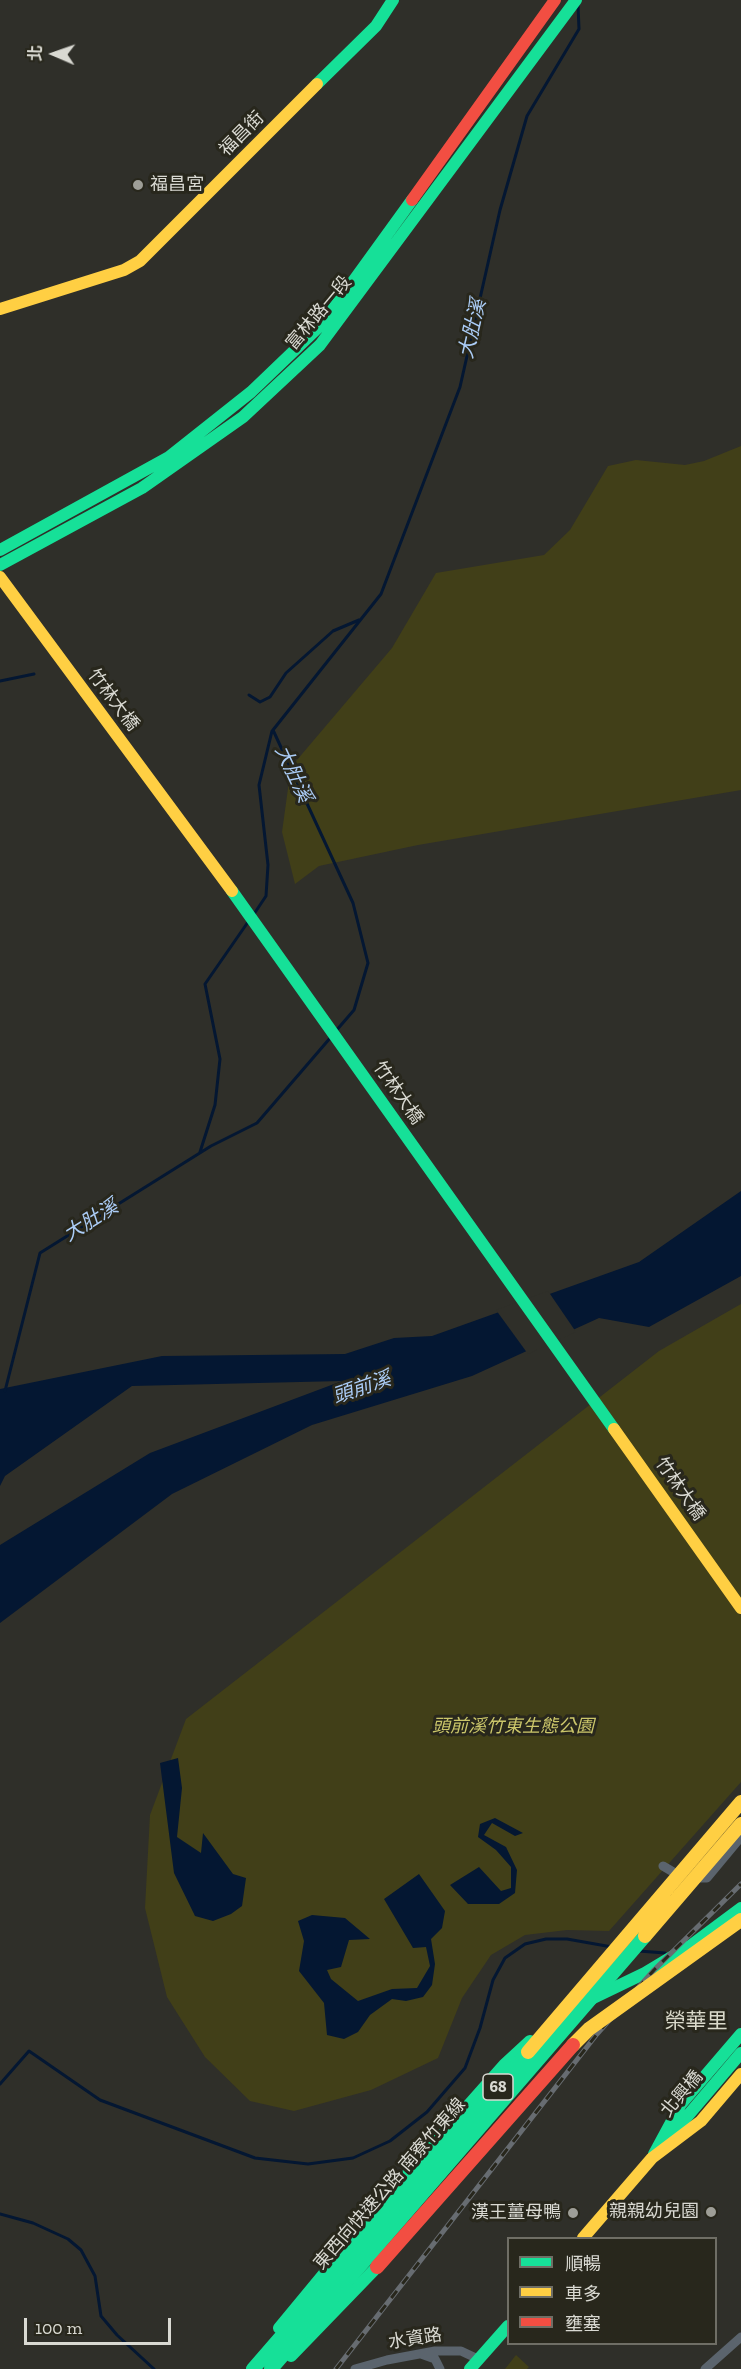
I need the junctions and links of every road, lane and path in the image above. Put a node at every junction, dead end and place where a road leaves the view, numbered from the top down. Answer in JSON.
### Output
{"nodes":[{"id":1,"x":393,"y":0,"type":"edge"},
{"id":2,"x":555,"y":0,"type":"edge"},
{"id":3,"x":571,"y":2,"type":"edge"},
{"id":4,"x":0,"y":309,"type":"edge"},
{"id":5,"x":0,"y":550,"type":"edge"},
{"id":6,"x":0,"y":564,"type":"edge"},
{"id":7,"x":0,"y":577,"type":"edge"},
{"id":8,"x":741,"y":1608,"type":"edge"},
{"id":9,"x":741,"y":1802,"type":"edge"},
{"id":10,"x":741,"y":1824,"type":"edge"},
{"id":11,"x":741,"y":1837,"type":"edge"},
{"id":12,"x":663,"y":1866,"type":"dead end"},
{"id":13,"x":741,"y":1908,"type":"edge"},
{"id":14,"x":741,"y":1920,"type":"edge"},
{"id":15,"x":741,"y":2034,"type":"edge"},
{"id":16,"x":741,"y":2053,"type":"edge"},
{"id":17,"x":741,"y":2074,"type":"edge"},
{"id":18,"x":652,"y":2158,"type":"junction"},
{"id":19,"x":584,"y":2237,"type":"edge"},
{"id":20,"x":507,"y":2327,"type":"edge"},
{"id":21,"x":741,"y":2337,"type":"edge"},
{"id":22,"x":419,"y":2353,"type":"junction"},
{"id":23,"x":474,"y":2364,"type":"edge"},
{"id":24,"x":251,"y":2369,"type":"edge"},
{"id":25,"x":271,"y":2369,"type":"edge"},
{"id":26,"x":277,"y":2369,"type":"edge"},
{"id":27,"x":355,"y":2369,"type":"edge"},
{"id":28,"x":440,"y":2369,"type":"edge"},
{"id":29,"x":705,"y":2369,"type":"edge"}],
"edges":[{"from":1,"to":4,"type":"main road","name":"福昌街"},
{"from":2,"to":5,"type":"main road","name":"富林路一段"},
{"from":3,"to":6,"type":"main road","name":"富林路一段"},
{"from":7,"to":8,"type":"main road","name":"竹林大橋"},
{"from":9,"to":24,"type":"main road","name":"東西向快速公路 南寮竹東線","number":"68","bridge":true},
{"from":10,"to":25,"type":"main road","name":"東西向快速公路 南寮竹東線","number":"68","bridge":true},
{"from":11,"to":12,"type":"street"},
{"from":13,"to":24,"type":"main road","bridge":true},
{"from":14,"to":26,"type":"main road","bridge":true},
{"from":15,"to":18,"type":"main road"},
{"from":16,"to":18,"type":"main road","name":"北興橋"},
{"from":17,"to":18,"type":"main road"},
{"from":18,"to":19,"type":"main road"},
{"from":20,"to":23,"type":"main road"},
{"from":21,"to":29,"type":"street"},
{"from":22,"to":23,"type":"street","name":"水資路"},
{"from":22,"to":27,"type":"street","name":"水資路"},
{"from":22,"to":28,"type":"street"}]}
